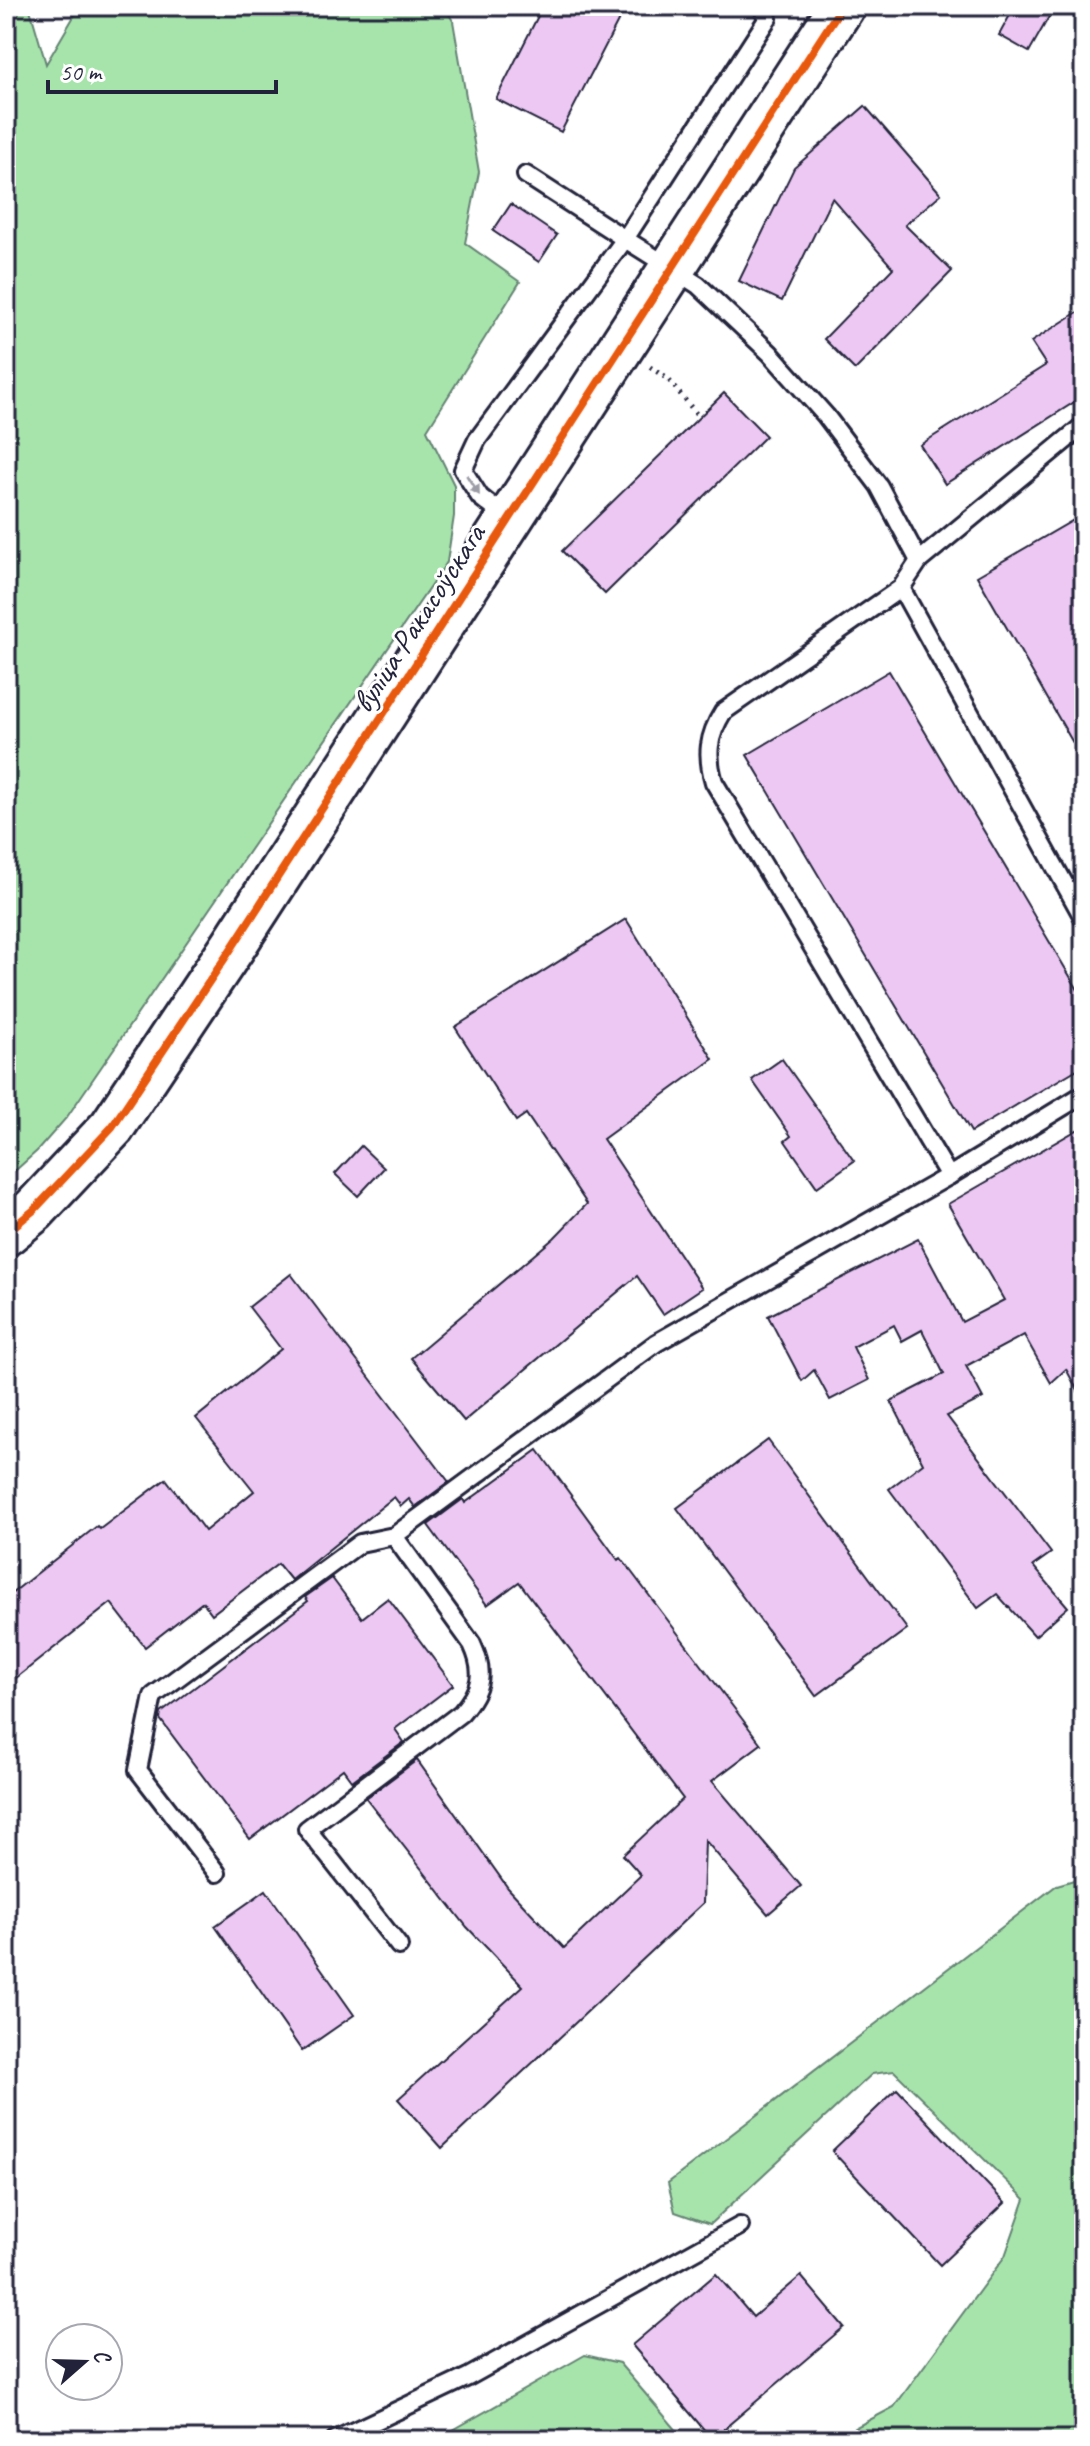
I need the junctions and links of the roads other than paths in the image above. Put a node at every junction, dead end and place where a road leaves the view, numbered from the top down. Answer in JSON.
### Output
{"nodes":[{"id":1,"x":761,"y":6,"type":"edge"},
{"id":2,"x":842,"y":6,"type":"edge"},
{"id":3,"x":526,"y":175,"type":"dead end"},
{"id":4,"x":625,"y":239,"type":"junction"},
{"id":5,"x":672,"y":269,"type":"junction"},
{"id":6,"x":1084,"y":425,"type":"edge"},
{"id":7,"x":509,"y":520,"type":"junction"},
{"id":8,"x":919,"y":561,"type":"junction"},
{"id":9,"x":901,"y":588,"type":"junction"},
{"id":10,"x":1084,"y":919,"type":"edge"},
{"id":11,"x":1084,"y":1094,"type":"edge"},
{"id":12,"x":949,"y":1176,"type":"junction"},
{"id":13,"x":6,"y":1233,"type":"edge"},
{"id":14,"x":394,"y":1536,"type":"junction"},
{"id":15,"x":217,"y":1873,"type":"dead end"},
{"id":16,"x":399,"y":1946,"type":"dead end"},
{"id":17,"x":740,"y":2226,"type":"dead end"},
{"id":18,"x":335,"y":2440,"type":"edge"}],
"edges":[{"from":1,"to":4,"type":"lane"},
{"from":2,"to":5,"type":"street","name":"вуліца Ракасоўскага"},
{"from":3,"to":4,"type":"lane"},
{"from":4,"to":5,"type":"lane"},
{"from":4,"to":7,"type":"lane","one_way":true},
{"from":5,"to":7,"type":"street","name":"вуліца Ракасоўскага"},
{"from":5,"to":8,"type":"lane"},
{"from":6,"to":8,"type":"lane"},
{"from":7,"to":13,"type":"street","name":"вуліца Ракасоўскага"},
{"from":8,"to":9,"type":"lane"},
{"from":9,"to":10,"type":"lane"},
{"from":9,"to":12,"type":"lane"},
{"from":11,"to":12,"type":"lane"},
{"from":12,"to":14,"type":"lane"},
{"from":14,"to":15,"type":"lane"},
{"from":14,"to":16,"type":"lane"},
{"from":17,"to":18,"type":"lane"}]}
